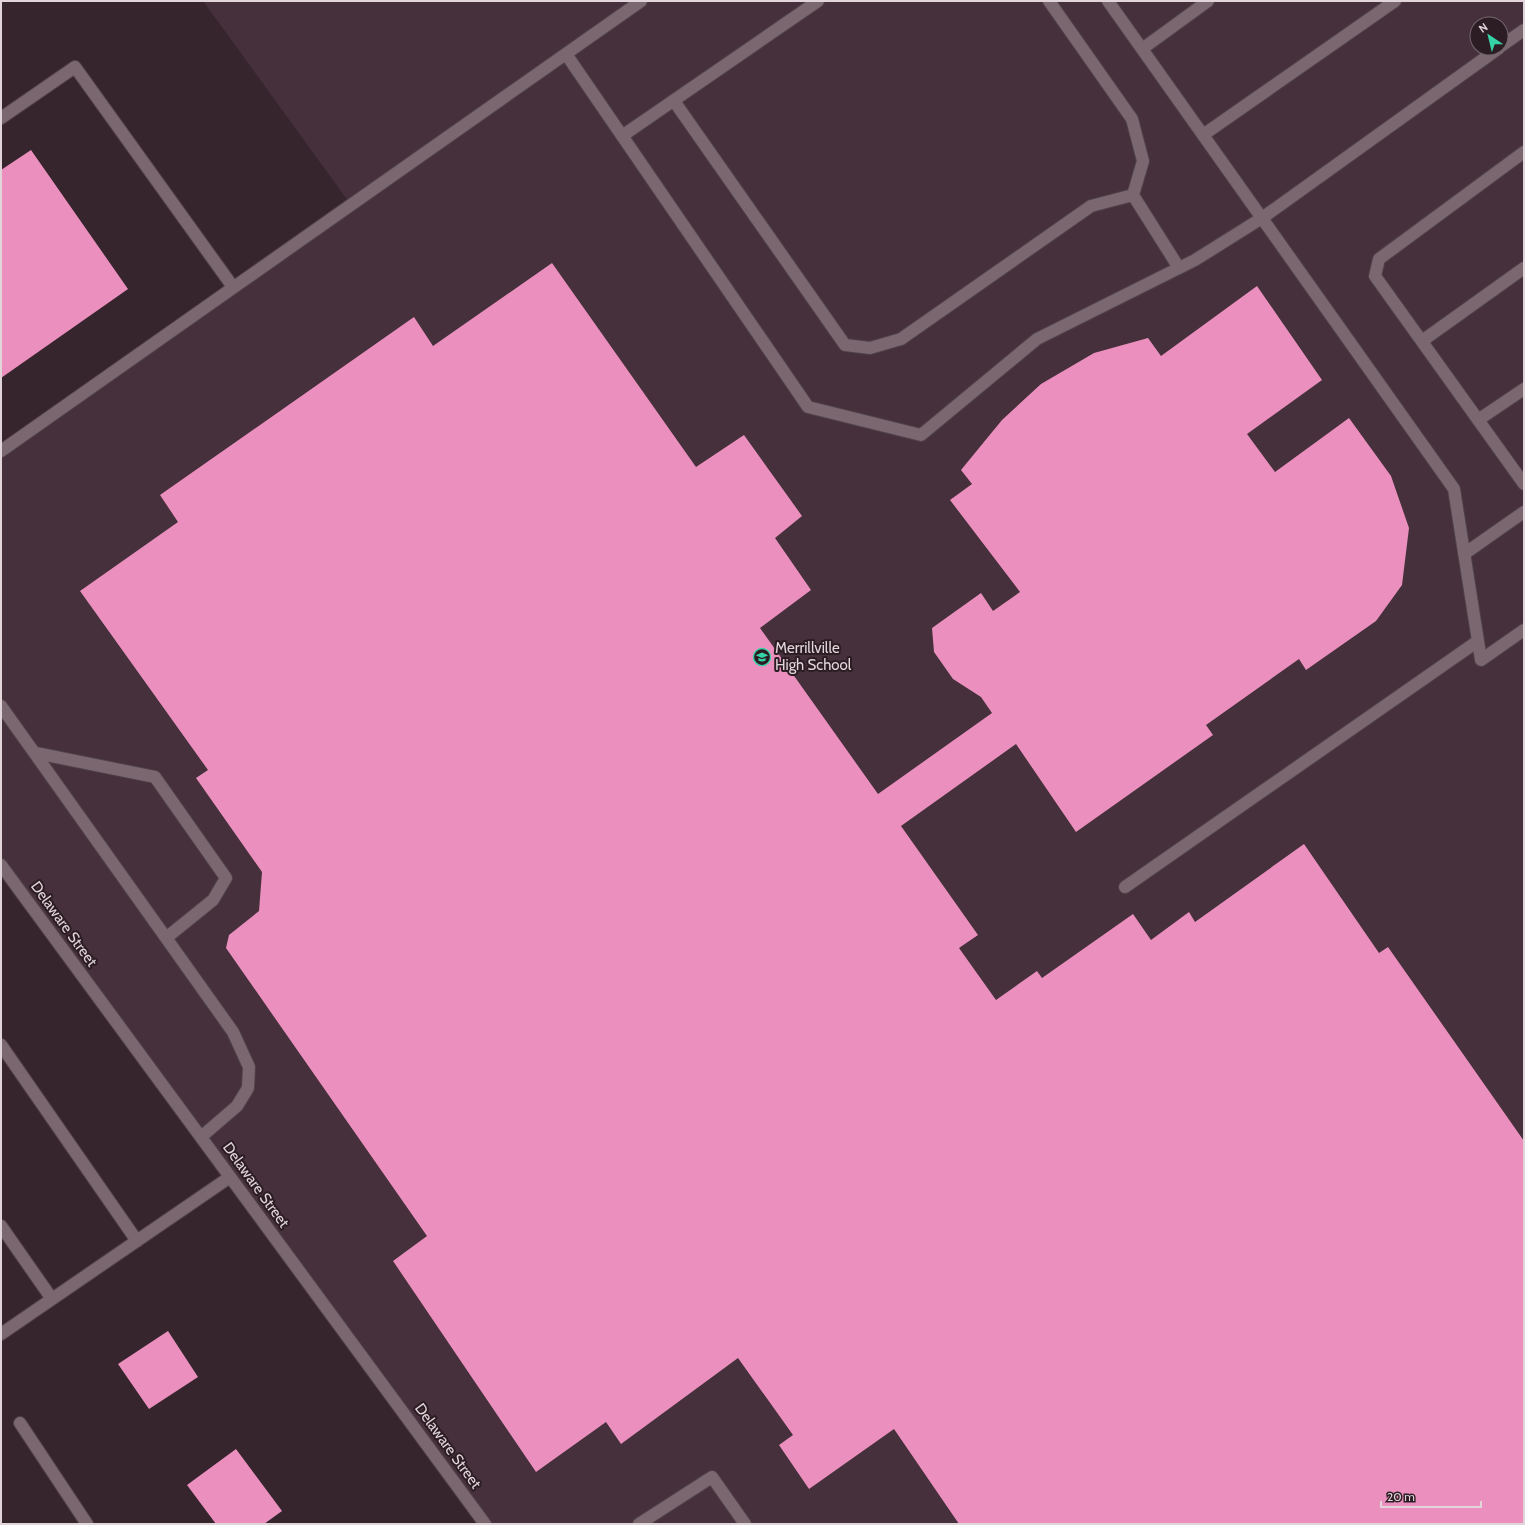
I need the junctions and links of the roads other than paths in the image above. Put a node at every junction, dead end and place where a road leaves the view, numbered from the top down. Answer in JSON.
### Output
{"nodes":[{"id":1,"x":641,"y":1,"type":"edge"},
{"id":2,"x":818,"y":1,"type":"edge"},
{"id":3,"x":1049,"y":1,"type":"edge"},
{"id":4,"x":1108,"y":1,"type":"edge"},
{"id":5,"x":1208,"y":1,"type":"edge"},
{"id":6,"x":1395,"y":1,"type":"edge"},
{"id":7,"x":1524,"y":30,"type":"edge"},
{"id":8,"x":1509,"y":41,"type":"edge"},
{"id":9,"x":1142,"y":49,"type":"junction"},
{"id":10,"x":566,"y":54,"type":"junction"},
{"id":11,"x":1487,"y":56,"type":"edge"},
{"id":12,"x":674,"y":101,"type":"junction"},
{"id":13,"x":1,"y":118,"type":"edge"},
{"id":14,"x":1203,"y":135,"type":"junction"},
{"id":15,"x":622,"y":136,"type":"junction"},
{"id":16,"x":1524,"y":152,"type":"edge"},
{"id":17,"x":1133,"y":195,"type":"junction"},
{"id":18,"x":1262,"y":218,"type":"junction"},
{"id":19,"x":1179,"y":268,"type":"junction"},
{"id":20,"x":1524,"y":268,"type":"edge"},
{"id":21,"x":233,"y":287,"type":"junction"},
{"id":22,"x":1422,"y":341,"type":"junction"},
{"id":23,"x":1524,"y":388,"type":"edge"},
{"id":24,"x":1478,"y":420,"type":"junction"},
{"id":25,"x":1,"y":451,"type":"edge"},
{"id":26,"x":1524,"y":484,"type":"edge"},
{"id":27,"x":1524,"y":512,"type":"edge"},
{"id":28,"x":1464,"y":554,"type":"junction"},
{"id":29,"x":1524,"y":630,"type":"edge"},
{"id":30,"x":1478,"y":641,"type":"junction"},
{"id":31,"x":5,"y":710,"type":"edge"},
{"id":32,"x":36,"y":753,"type":"junction"},
{"id":33,"x":1,"y":865,"type":"edge"},
{"id":34,"x":1125,"y":887,"type":"dead end"},
{"id":35,"x":166,"y":938,"type":"junction"},
{"id":36,"x":1,"y":1045,"type":"edge"},
{"id":37,"x":201,"y":1138,"type":"junction"},
{"id":38,"x":230,"y":1177,"type":"junction"},
{"id":39,"x":1,"y":1226,"type":"edge"},
{"id":40,"x":137,"y":1241,"type":"junction"},
{"id":41,"x":52,"y":1299,"type":"junction"},
{"id":42,"x":1,"y":1334,"type":"edge"},
{"id":43,"x":20,"y":1423,"type":"dead end"},
{"id":44,"x":87,"y":1524,"type":"edge"},
{"id":45,"x":485,"y":1524,"type":"edge"},
{"id":46,"x":640,"y":1524,"type":"edge"},
{"id":47,"x":744,"y":1524,"type":"edge"}],
"edges":[{"from":1,"to":10,"type":"street"},
{"from":2,"to":12,"type":"street"},
{"from":3,"to":17,"type":"street"},
{"from":4,"to":9,"type":"street"},
{"from":5,"to":9,"type":"street"},
{"from":6,"to":14,"type":"street"},
{"from":7,"to":8,"type":"street"},
{"from":9,"to":14,"type":"street"},
{"from":10,"to":15,"type":"street"},
{"from":10,"to":21,"type":"street"},
{"from":11,"to":18,"type":"street"},
{"from":12,"to":15,"type":"street"},
{"from":12,"to":17,"type":"street"},
{"from":13,"to":21,"type":"street"},
{"from":14,"to":18,"type":"street"},
{"from":15,"to":19,"type":"street"},
{"from":16,"to":22,"type":"street"},
{"from":17,"to":19,"type":"street"},
{"from":18,"to":19,"type":"street"},
{"from":18,"to":28,"type":"street"},
{"from":20,"to":22,"type":"street"},
{"from":21,"to":25,"type":"street"},
{"from":22,"to":24,"type":"street"},
{"from":23,"to":24,"type":"street"},
{"from":24,"to":26,"type":"street"},
{"from":27,"to":28,"type":"street"},
{"from":28,"to":30,"type":"street"},
{"from":29,"to":30,"type":"street"},
{"from":30,"to":34,"type":"street"},
{"from":31,"to":32,"type":"street"},
{"from":32,"to":35,"type":"street"},
{"from":32,"to":35,"type":"street"},
{"from":33,"to":37,"type":"street","name":"Delaware Street"},
{"from":35,"to":37,"type":"street"},
{"from":36,"to":40,"type":"street"},
{"from":37,"to":38,"type":"street","name":"Delaware Street"},
{"from":38,"to":40,"type":"street"},
{"from":38,"to":45,"type":"street","name":"Delaware Street"},
{"from":39,"to":41,"type":"street"},
{"from":40,"to":41,"type":"street"},
{"from":41,"to":42,"type":"street"},
{"from":43,"to":44,"type":"street"},
{"from":46,"to":47,"type":"street"}]}
